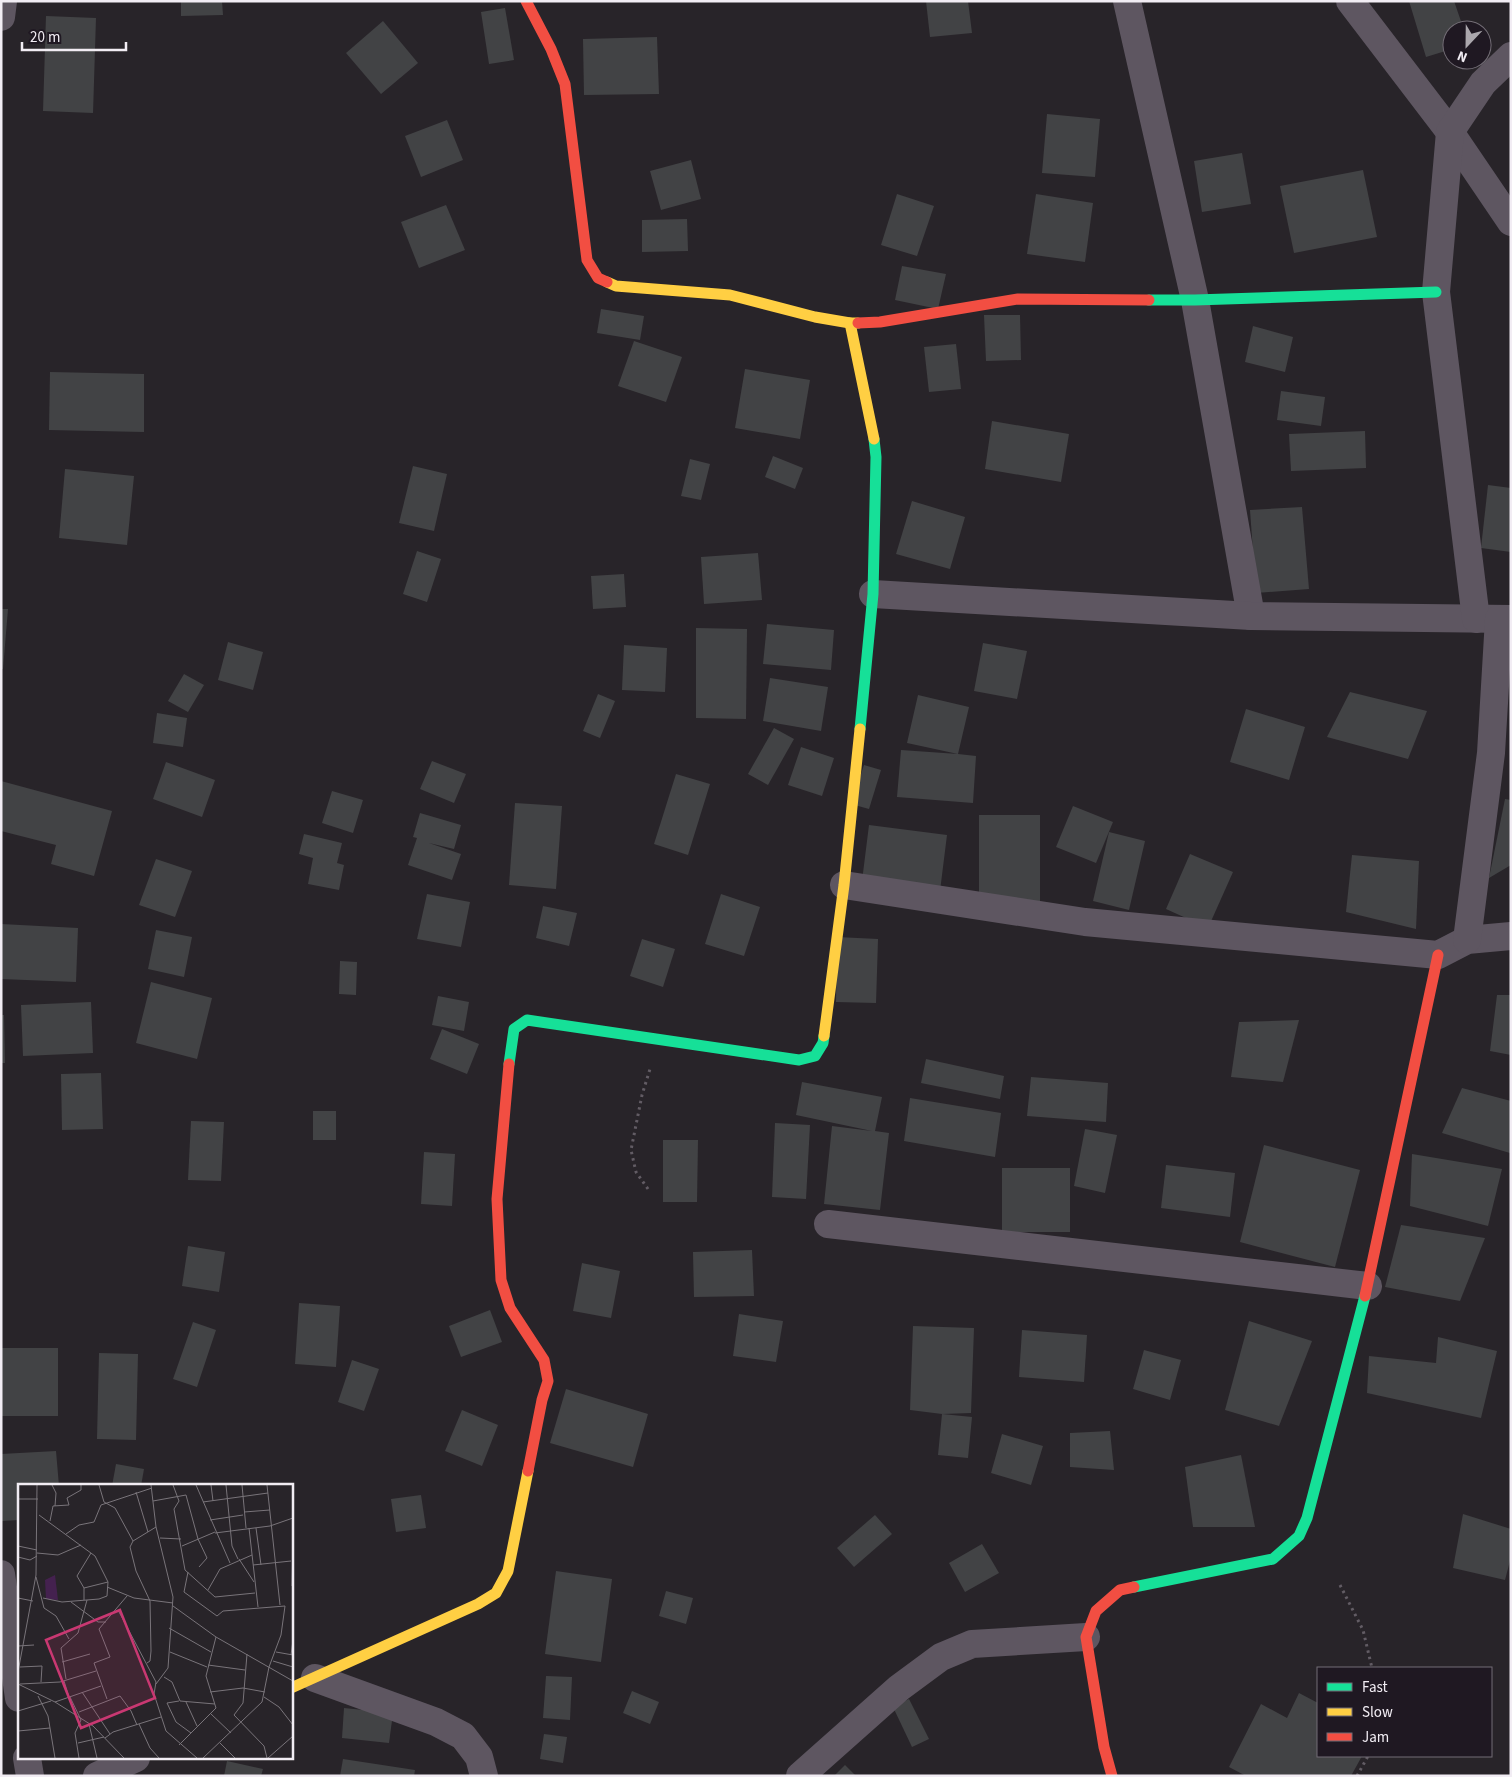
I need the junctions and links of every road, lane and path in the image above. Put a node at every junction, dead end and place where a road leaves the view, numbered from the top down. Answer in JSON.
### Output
{"nodes":[{"id":1,"x":3,"y":1,"type":"edge"},
{"id":2,"x":526,"y":1,"type":"edge"},
{"id":3,"x":1127,"y":1,"type":"edge"},
{"id":4,"x":1350,"y":2,"type":"edge"},
{"id":5,"x":1,"y":17,"type":"edge"},
{"id":6,"x":1511,"y":56,"type":"edge"},
{"id":7,"x":1450,"y":132,"type":"junction"},
{"id":8,"x":1511,"y":222,"type":"edge"},
{"id":9,"x":1436,"y":292,"type":"junction"},
{"id":10,"x":1195,"y":300,"type":"junction"},
{"id":11,"x":850,"y":323,"type":"junction"},
{"id":12,"x":873,"y":594,"type":"junction"},
{"id":13,"x":1251,"y":616,"type":"junction"},
{"id":14,"x":1495,"y":619,"type":"edge"},
{"id":15,"x":844,"y":885,"type":"junction"},
{"id":16,"x":1511,"y":936,"type":"edge"},
{"id":17,"x":1467,"y":940,"type":"junction"},
{"id":18,"x":1438,"y":954,"type":"junction"},
{"id":19,"x":667,"y":1040,"type":"junction"},
{"id":20,"x":648,"y":1189,"type":"dead end"},
{"id":21,"x":828,"y":1224,"type":"dead end"},
{"id":22,"x":1368,"y":1286,"type":"junction"},
{"id":23,"x":1,"y":1574,"type":"edge"},
{"id":24,"x":1340,"y":1585,"type":"dead end"},
{"id":25,"x":1086,"y":1637,"type":"junction"},
{"id":26,"x":1372,"y":1667,"type":"edge"},
{"id":27,"x":303,"y":1683,"type":"edge"},
{"id":28,"x":18,"y":1691,"type":"edge"},
{"id":29,"x":1368,"y":1757,"type":"edge"},
{"id":30,"x":27,"y":1760,"type":"edge"},
{"id":31,"x":132,"y":1760,"type":"edge"},
{"id":32,"x":30,"y":1776,"type":"edge"},
{"id":33,"x":97,"y":1776,"type":"edge"},
{"id":34,"x":484,"y":1776,"type":"edge"},
{"id":35,"x":800,"y":1776,"type":"edge"},
{"id":36,"x":1112,"y":1776,"type":"edge"},
{"id":37,"x":1358,"y":1776,"type":"edge"}],
"edges":[{"from":1,"to":5,"type":"street"},
{"from":2,"to":11,"type":"street"},
{"from":3,"to":10,"type":"street"},
{"from":4,"to":7,"type":"street"},
{"from":6,"to":7,"type":"street"},
{"from":7,"to":8,"type":"street"},
{"from":7,"to":9,"type":"street"},
{"from":9,"to":10,"type":"street"},
{"from":9,"to":14,"type":"street"},
{"from":10,"to":11,"type":"street"},
{"from":10,"to":13,"type":"street"},
{"from":11,"to":12,"type":"street"},
{"from":12,"to":13,"type":"street"},
{"from":12,"to":15,"type":"street"},
{"from":13,"to":14,"type":"street"},
{"from":14,"to":17,"type":"street"},
{"from":15,"to":18,"type":"street"},
{"from":15,"to":19,"type":"street"},
{"from":16,"to":17,"type":"street"},
{"from":17,"to":18,"type":"street"},
{"from":18,"to":22,"type":"street"},
{"from":19,"to":20,"type":"path"},
{"from":19,"to":27,"type":"street"},
{"from":21,"to":22,"type":"street"},
{"from":22,"to":25,"type":"street"},
{"from":23,"to":28,"type":"street"},
{"from":24,"to":26,"type":"path"},
{"from":25,"to":35,"type":"street"},
{"from":25,"to":36,"type":"street"},
{"from":27,"to":34,"type":"street"},
{"from":29,"to":37,"type":"path"},
{"from":30,"to":32,"type":"street"},
{"from":31,"to":33,"type":"street"}]}
